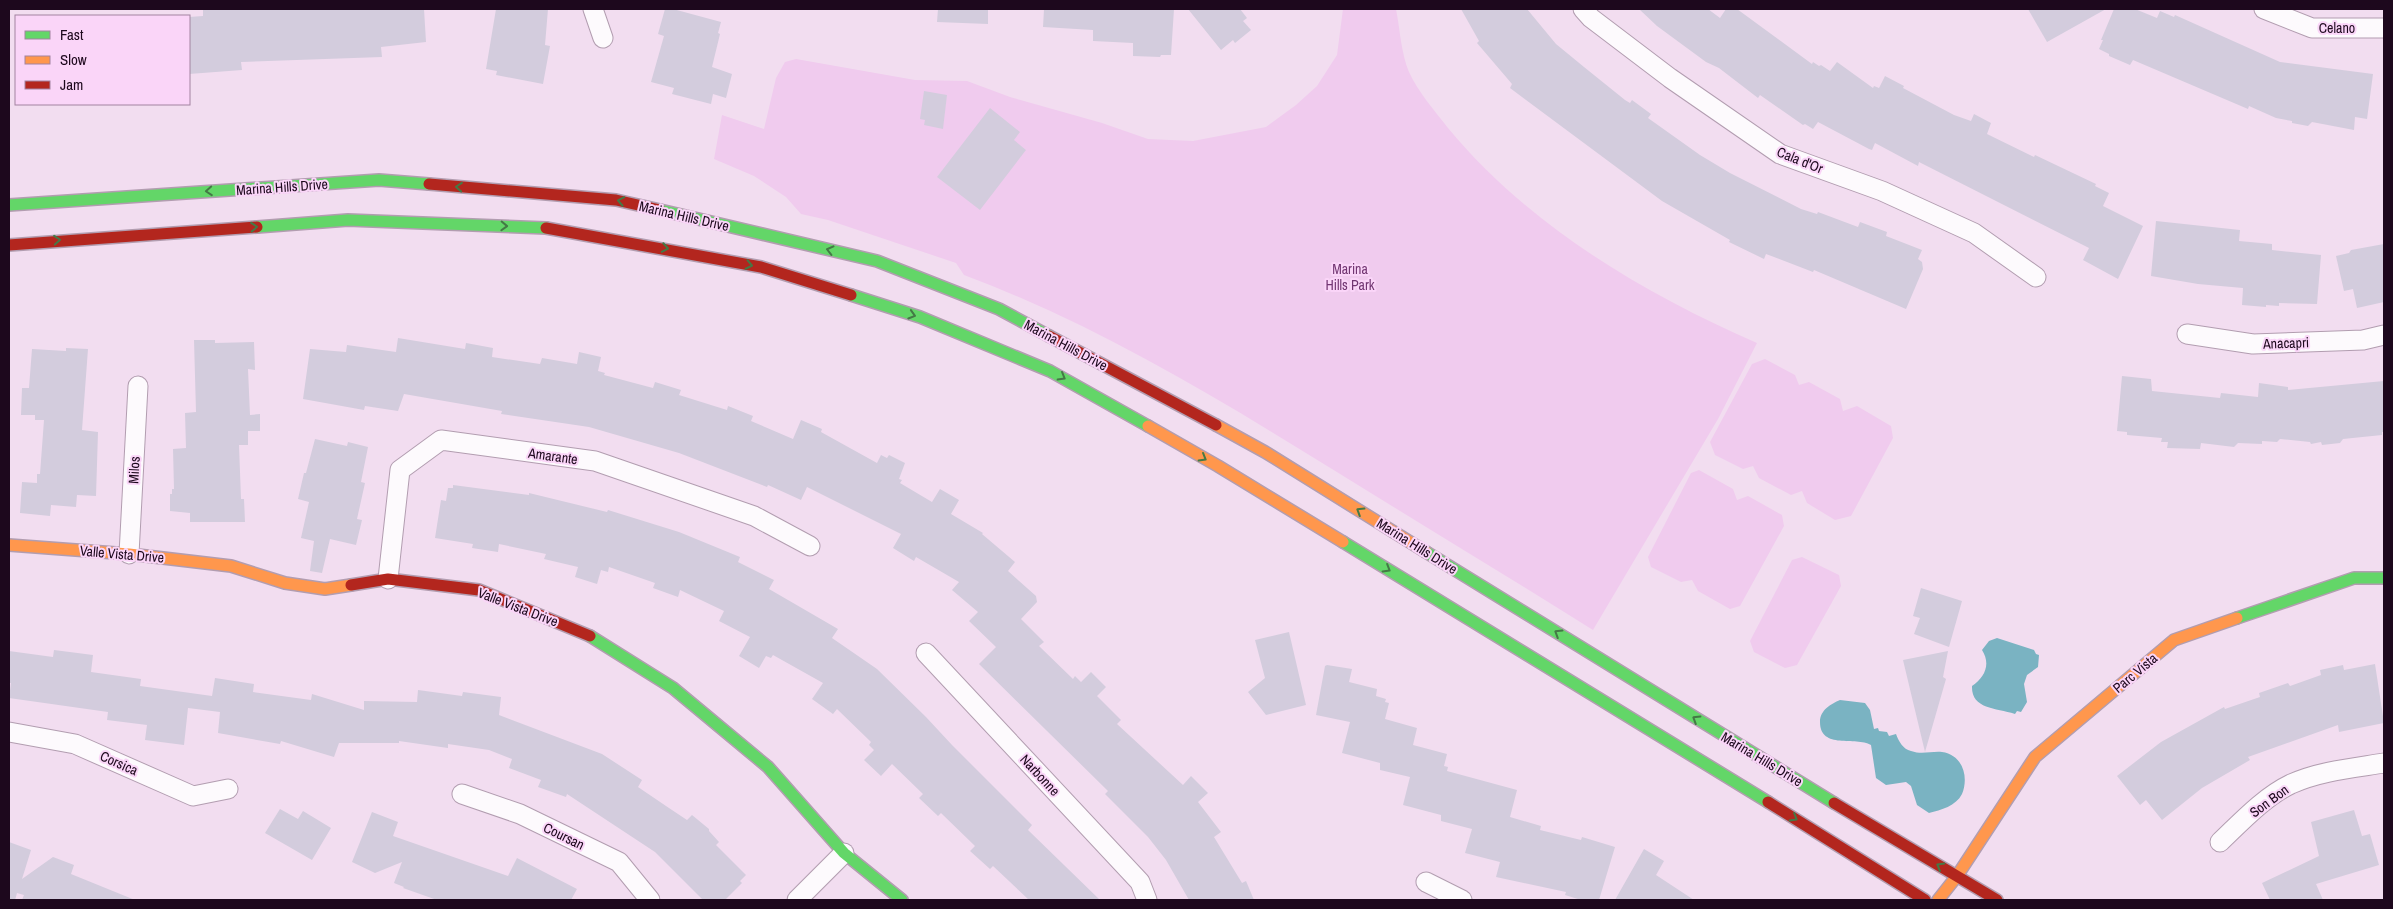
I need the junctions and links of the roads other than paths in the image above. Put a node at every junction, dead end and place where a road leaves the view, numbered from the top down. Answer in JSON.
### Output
{"nodes":[{"id":1,"x":593,"y":9,"type":"edge"},
{"id":2,"x":1583,"y":9,"type":"edge"},
{"id":3,"x":2264,"y":9,"type":"edge"},
{"id":4,"x":2384,"y":28,"type":"edge"},
{"id":5,"x":602,"y":38,"type":"dead end"},
{"id":6,"x":9,"y":206,"type":"edge"},
{"id":7,"x":9,"y":245,"type":"edge"},
{"id":8,"x":2036,"y":277,"type":"dead end"},
{"id":9,"x":2187,"y":334,"type":"dead end"},
{"id":10,"x":2384,"y":335,"type":"edge"},
{"id":11,"x":138,"y":386,"type":"dead end"},
{"id":12,"x":9,"y":545,"type":"edge"},
{"id":13,"x":810,"y":546,"type":"dead end"},
{"id":14,"x":129,"y":554,"type":"junction"},
{"id":15,"x":2384,"y":578,"type":"edge"},
{"id":16,"x":388,"y":579,"type":"junction"},
{"id":17,"x":926,"y":653,"type":"dead end"},
{"id":18,"x":9,"y":732,"type":"edge"},
{"id":19,"x":2384,"y":763,"type":"edge"},
{"id":20,"x":228,"y":789,"type":"dead end"},
{"id":21,"x":462,"y":794,"type":"dead end"},
{"id":22,"x":2220,"y":842,"type":"dead end"},
{"id":23,"x":844,"y":853,"type":"junction"},
{"id":24,"x":1957,"y":876,"type":"junction"},
{"id":25,"x":1426,"y":882,"type":"dead end"},
{"id":26,"x":650,"y":900,"type":"edge"},
{"id":27,"x":797,"y":900,"type":"edge"},
{"id":28,"x":902,"y":900,"type":"edge"},
{"id":29,"x":1147,"y":900,"type":"edge"},
{"id":30,"x":1462,"y":900,"type":"edge"},
{"id":31,"x":1925,"y":900,"type":"edge"},
{"id":32,"x":1938,"y":900,"type":"edge"},
{"id":33,"x":1997,"y":900,"type":"edge"}],
"edges":[{"from":1,"to":5,"type":"street"},
{"from":2,"to":8,"type":"street","name":"Cala d'Or"},
{"from":3,"to":4,"type":"street","name":"Celano"},
{"from":24,"to":6,"type":"street","name":"Marina Hills Drive","one_way":true},
{"from":7,"to":31,"type":"street","one_way":true},
{"from":9,"to":10,"type":"street","name":"Anacapri"},
{"from":11,"to":14,"type":"street","name":"Milos"},
{"from":12,"to":14,"type":"street","name":"Valle Vista Drive"},
{"from":13,"to":16,"type":"street","name":"Amarante"},
{"from":14,"to":16,"type":"street","name":"Valle Vista Drive"},
{"from":15,"to":24,"type":"street","name":"Parc Vista"},
{"from":16,"to":23,"type":"street","name":"Valle Vista Drive"},
{"from":17,"to":29,"type":"street","name":"Narbonne"},
{"from":18,"to":20,"type":"street","name":"Corsica"},
{"from":19,"to":22,"type":"street","name":"Son Bon"},
{"from":21,"to":26,"type":"street","name":"Coursan"},
{"from":23,"to":27,"type":"street"},
{"from":23,"to":28,"type":"street","name":"Valle Vista Drive"},
{"from":24,"to":32,"type":"street"},
{"from":24,"to":33,"type":"street","name":"Marina Hills Drive"},
{"from":25,"to":30,"type":"street"}]}
